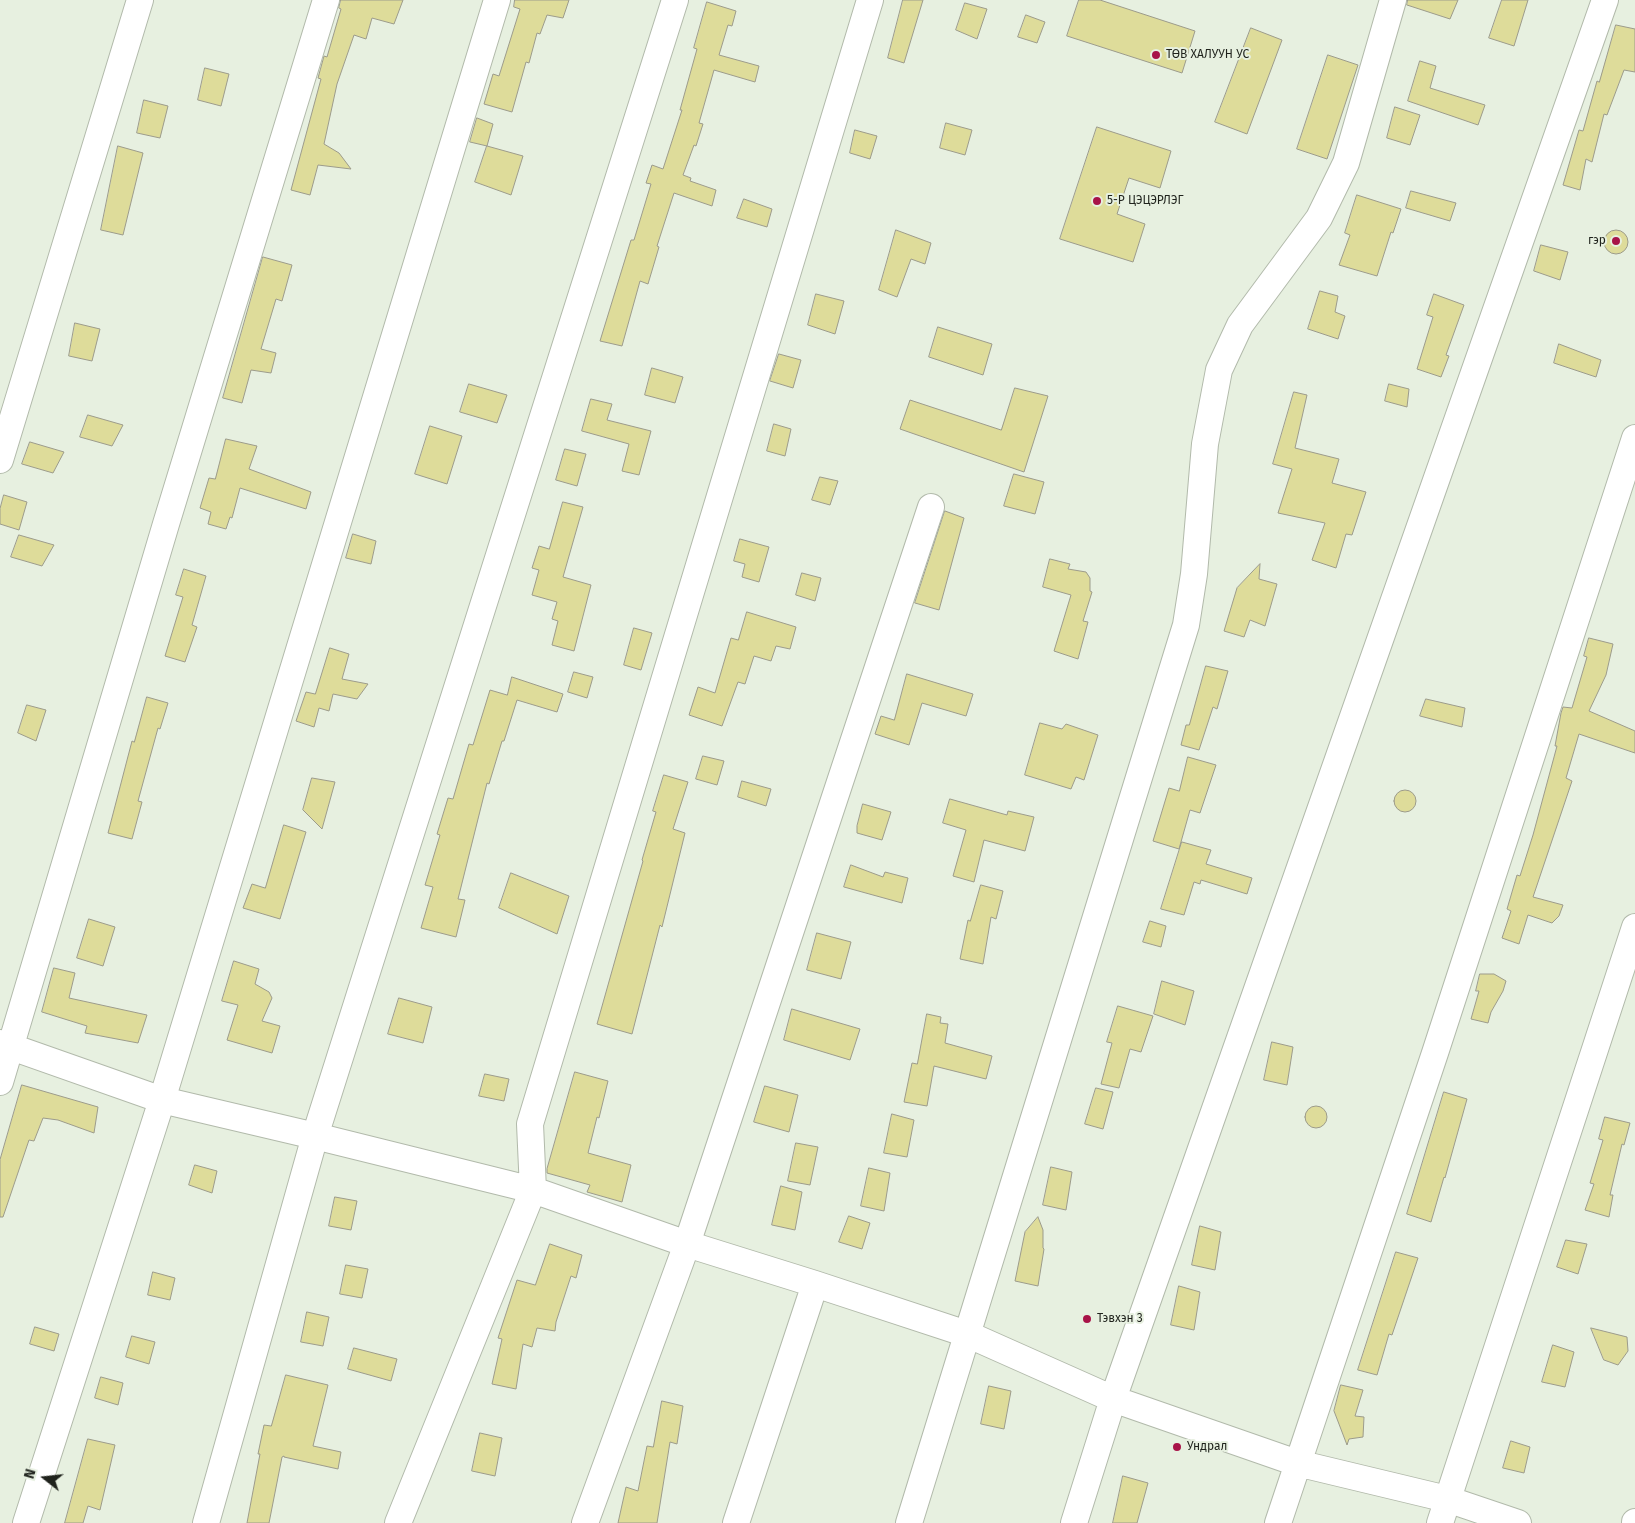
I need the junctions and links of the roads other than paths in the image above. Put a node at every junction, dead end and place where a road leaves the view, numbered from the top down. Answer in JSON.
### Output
{"nodes":[{"id":1,"x":140,"y":0,"type":"edge"},
{"id":2,"x":326,"y":0,"type":"edge"},
{"id":3,"x":497,"y":0,"type":"edge"},
{"id":4,"x":675,"y":0,"type":"edge"},
{"id":5,"x":870,"y":0,"type":"edge"},
{"id":6,"x":1392,"y":0,"type":"edge"},
{"id":7,"x":1606,"y":0,"type":"edge"},
{"id":8,"x":1635,"y":438,"type":"edge"},
{"id":9,"x":0,"y":460,"type":"edge"},
{"id":10,"x":931,"y":506,"type":"dead end"},
{"id":11,"x":1635,"y":927,"type":"edge"},
{"id":12,"x":6,"y":1045,"type":"edge"},
{"id":13,"x":0,"y":1082,"type":"edge"},
{"id":14,"x":162,"y":1100,"type":"junction"},
{"id":15,"x":315,"y":1136,"type":"junction"},
{"id":16,"x":533,"y":1190,"type":"junction"},
{"id":17,"x":687,"y":1244,"type":"junction"},
{"id":18,"x":815,"y":1284,"type":"junction"},
{"id":19,"x":967,"y":1334,"type":"junction"},
{"id":20,"x":1113,"y":1399,"type":"junction"},
{"id":21,"x":1298,"y":1463,"type":"junction"},
{"id":22,"x":1444,"y":1511,"type":"edge"},
{"id":23,"x":26,"y":1523,"type":"edge"},
{"id":24,"x":206,"y":1523,"type":"edge"},
{"id":25,"x":398,"y":1523,"type":"edge"},
{"id":26,"x":585,"y":1523,"type":"edge"},
{"id":27,"x":736,"y":1523,"type":"edge"},
{"id":28,"x":909,"y":1523,"type":"edge"},
{"id":29,"x":1074,"y":1523,"type":"edge"},
{"id":30,"x":1278,"y":1523,"type":"edge"},
{"id":31,"x":1518,"y":1523,"type":"edge"}],
"edges":[{"from":1,"to":9,"type":"street"},
{"from":2,"to":12,"type":"street"},
{"from":3,"to":14,"type":"street"},
{"from":4,"to":15,"type":"street"},
{"from":5,"to":16,"type":"street"},
{"from":6,"to":19,"type":"street"},
{"from":7,"to":20,"type":"street"},
{"from":8,"to":21,"type":"street"},
{"from":10,"to":17,"type":"street"},
{"from":11,"to":22,"type":"street"},
{"from":12,"to":13,"type":"street"},
{"from":12,"to":14,"type":"street"},
{"from":14,"to":15,"type":"street"},
{"from":14,"to":23,"type":"street"},
{"from":15,"to":16,"type":"street"},
{"from":15,"to":24,"type":"street"},
{"from":16,"to":17,"type":"street"},
{"from":16,"to":25,"type":"street"},
{"from":17,"to":18,"type":"street"},
{"from":17,"to":26,"type":"street"},
{"from":18,"to":19,"type":"street"},
{"from":18,"to":27,"type":"street"},
{"from":19,"to":20,"type":"street"},
{"from":19,"to":28,"type":"street"},
{"from":20,"to":21,"type":"street"},
{"from":20,"to":29,"type":"street"},
{"from":21,"to":22,"type":"street"},
{"from":21,"to":30,"type":"street"},
{"from":22,"to":31,"type":"street"}]}
